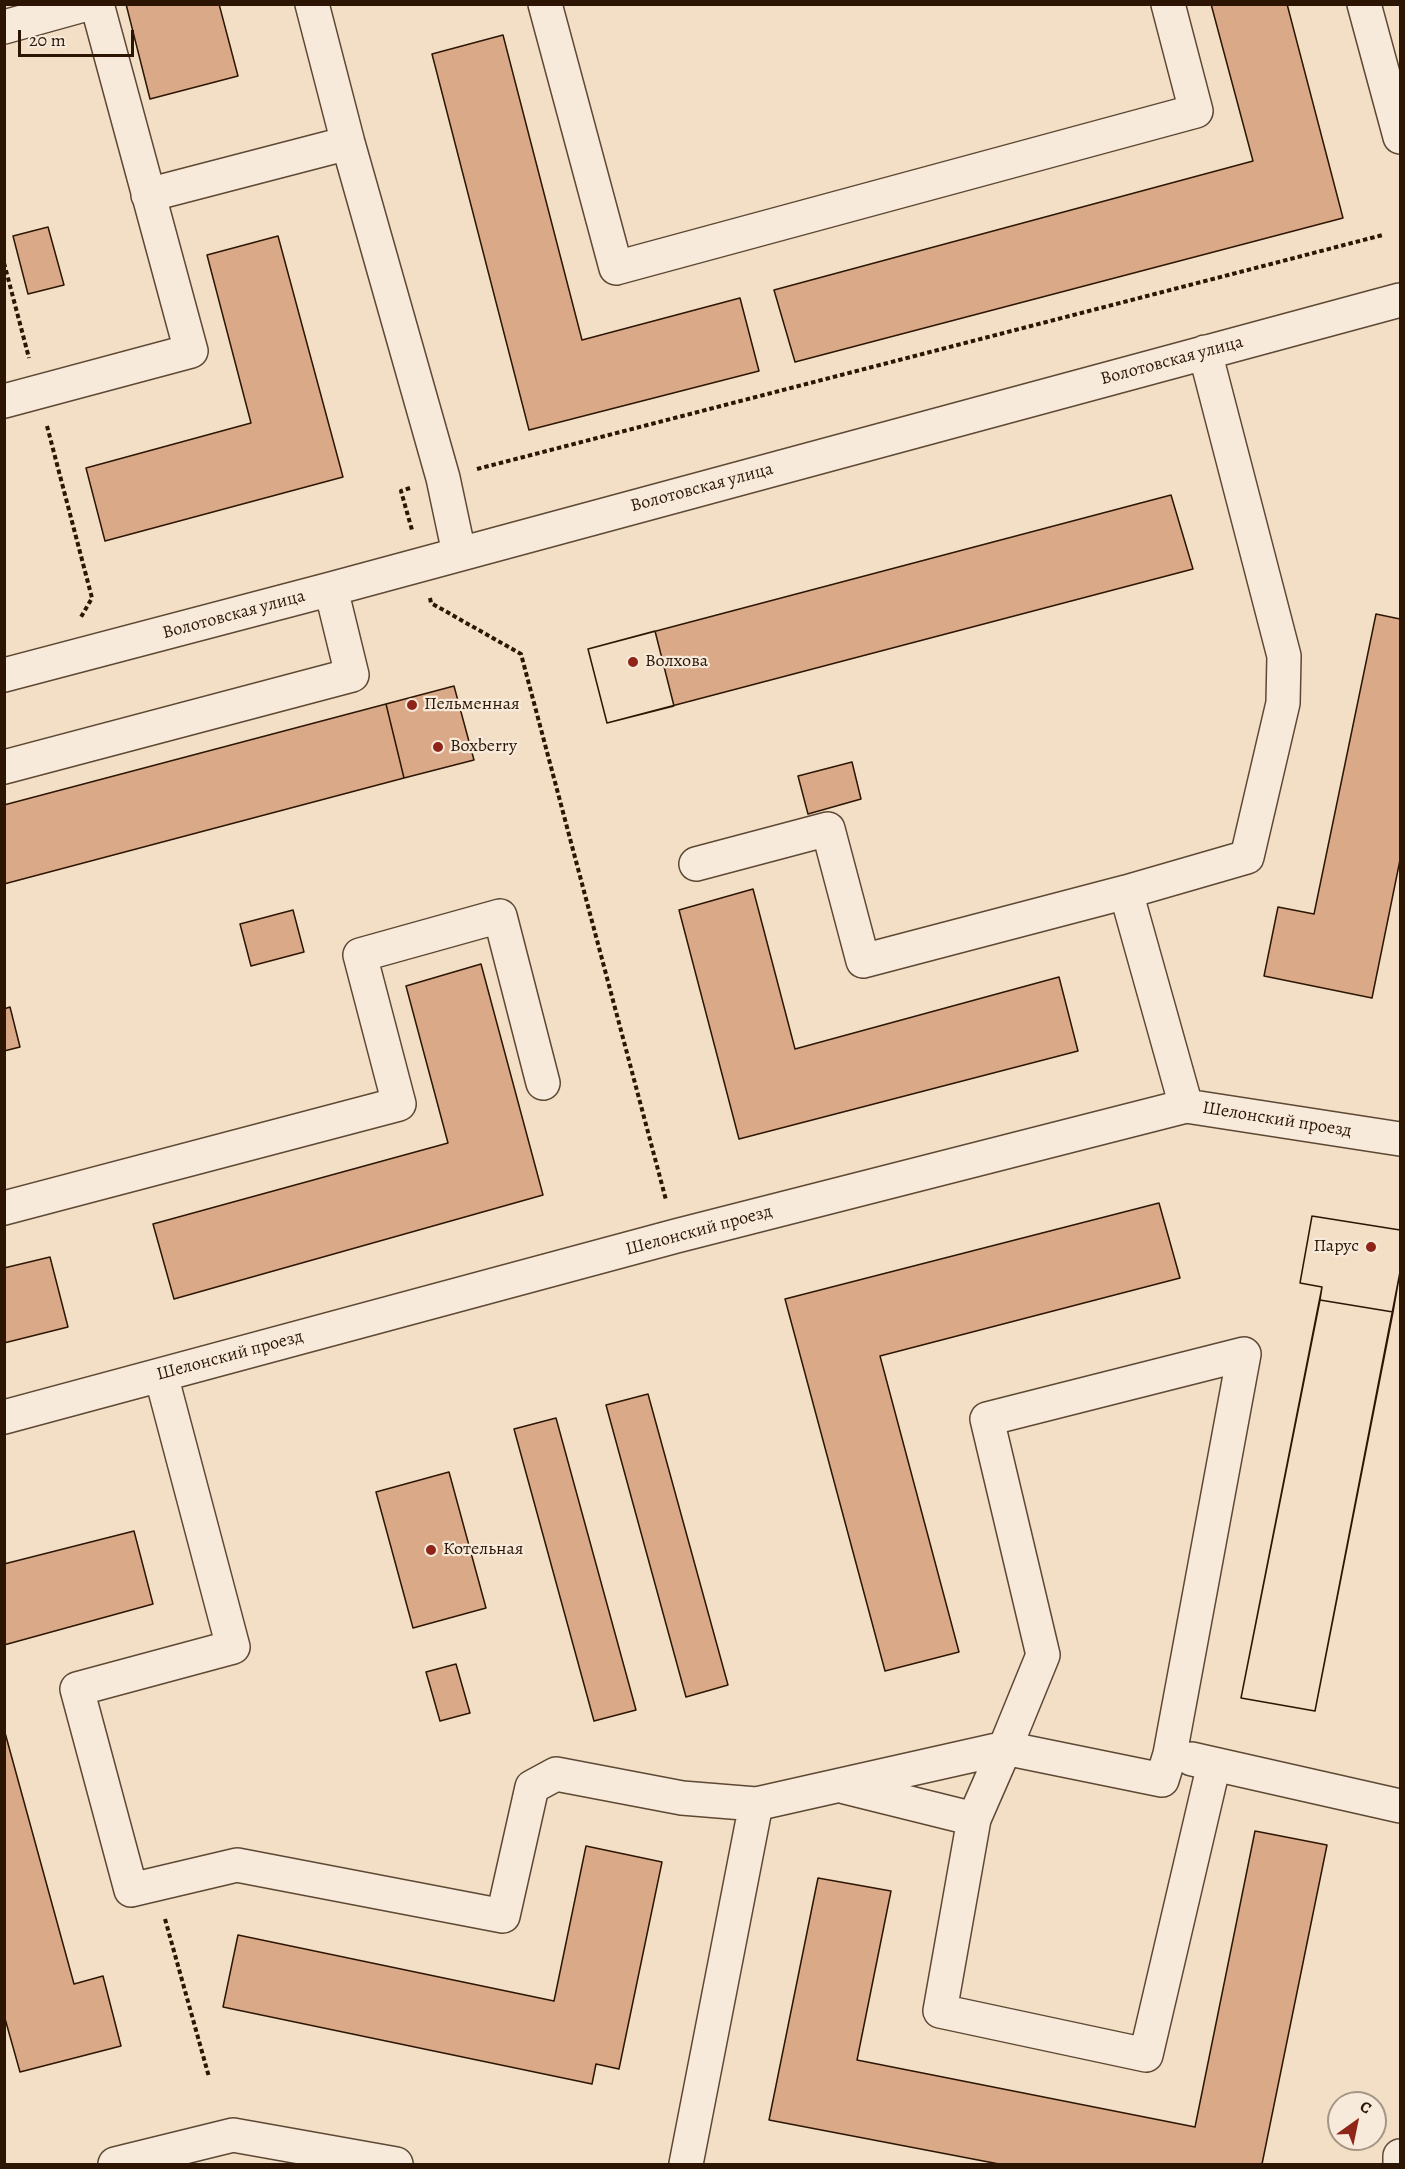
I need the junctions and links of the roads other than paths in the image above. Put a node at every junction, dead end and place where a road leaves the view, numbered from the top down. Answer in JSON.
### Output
{"nodes":[{"id":1,"x":87,"y":4,"type":"edge"},
{"id":2,"x":97,"y":4,"type":"edge"},
{"id":3,"x":312,"y":4,"type":"edge"},
{"id":4,"x":545,"y":4,"type":"edge"},
{"id":5,"x":1168,"y":4,"type":"edge"},
{"id":6,"x":1364,"y":4,"type":"edge"},
{"id":7,"x":4,"y":27,"type":"edge"},
{"id":8,"x":1401,"y":137,"type":"edge"},
{"id":9,"x":348,"y":143,"type":"junction"},
{"id":10,"x":148,"y":195,"type":"junction"},
{"id":11,"x":1401,"y":300,"type":"edge"},
{"id":12,"x":1205,"y":352,"type":"junction"},
{"id":13,"x":4,"y":401,"type":"edge"},
{"id":14,"x":459,"y":553,"type":"junction"},
{"id":15,"x":331,"y":589,"type":"junction"},
{"id":16,"x":4,"y":675,"type":"edge"},
{"id":17,"x":4,"y":767,"type":"edge"},
{"id":18,"x":696,"y":864,"type":"dead end"},
{"id":19,"x":1126,"y":892,"type":"junction"},
{"id":20,"x":543,"y":1083,"type":"dead end"},
{"id":21,"x":1186,"y":1106,"type":"junction"},
{"id":22,"x":1401,"y":1139,"type":"edge"},
{"id":23,"x":4,"y":1208,"type":"edge"},
{"id":24,"x":161,"y":1375,"type":"junction"},
{"id":25,"x":4,"y":1417,"type":"edge"},
{"id":26,"x":1005,"y":1748,"type":"junction"},
{"id":27,"x":1170,"y":1754,"type":"junction"},
{"id":28,"x":1214,"y":1764,"type":"junction"},
{"id":29,"x":840,"y":1786,"type":"junction"},
{"id":30,"x":756,"y":1804,"type":"junction"},
{"id":31,"x":1401,"y":1806,"type":"edge"},
{"id":32,"x":974,"y":1819,"type":"junction"},
{"id":33,"x":1401,"y":2156,"type":"edge"},
{"id":34,"x":115,"y":2164,"type":"edge"},
{"id":35,"x":396,"y":2164,"type":"edge"},
{"id":36,"x":686,"y":2164,"type":"edge"},
{"id":37,"x":1400,"y":2164,"type":"edge"}],
"edges":[{"from":1,"to":7,"type":"street"},
{"from":2,"to":10,"type":"street"},
{"from":3,"to":9,"type":"street"},
{"from":4,"to":5,"type":"street"},
{"from":6,"to":8,"type":"street"},
{"from":9,"to":10,"type":"street"},
{"from":9,"to":14,"type":"street"},
{"from":10,"to":13,"type":"street"},
{"from":11,"to":12,"type":"street","name":"Волотовская улица"},
{"from":12,"to":14,"type":"street","name":"Волотовская улица"},
{"from":12,"to":19,"type":"street"},
{"from":14,"to":15,"type":"street","name":"Волотовская улица"},
{"from":15,"to":16,"type":"street","name":"Волотовская улица"},
{"from":15,"to":17,"type":"street"},
{"from":18,"to":19,"type":"street"},
{"from":19,"to":21,"type":"street"},
{"from":20,"to":23,"type":"street"},
{"from":21,"to":22,"type":"street","name":"Шелонский проезд"},
{"from":21,"to":24,"type":"street","name":"Шелонский проезд"},
{"from":24,"to":25,"type":"street","name":"Шелонский проезд"},
{"from":24,"to":30,"type":"street"},
{"from":26,"to":27,"type":"street"},
{"from":26,"to":27,"type":"street"},
{"from":26,"to":29,"type":"street"},
{"from":26,"to":32,"type":"street"},
{"from":27,"to":28,"type":"street"},
{"from":28,"to":31,"type":"street"},
{"from":28,"to":32,"type":"street"},
{"from":29,"to":30,"type":"street"},
{"from":29,"to":32,"type":"street"},
{"from":30,"to":36,"type":"street"},
{"from":33,"to":37,"type":"street"},
{"from":34,"to":35,"type":"street"}]}
